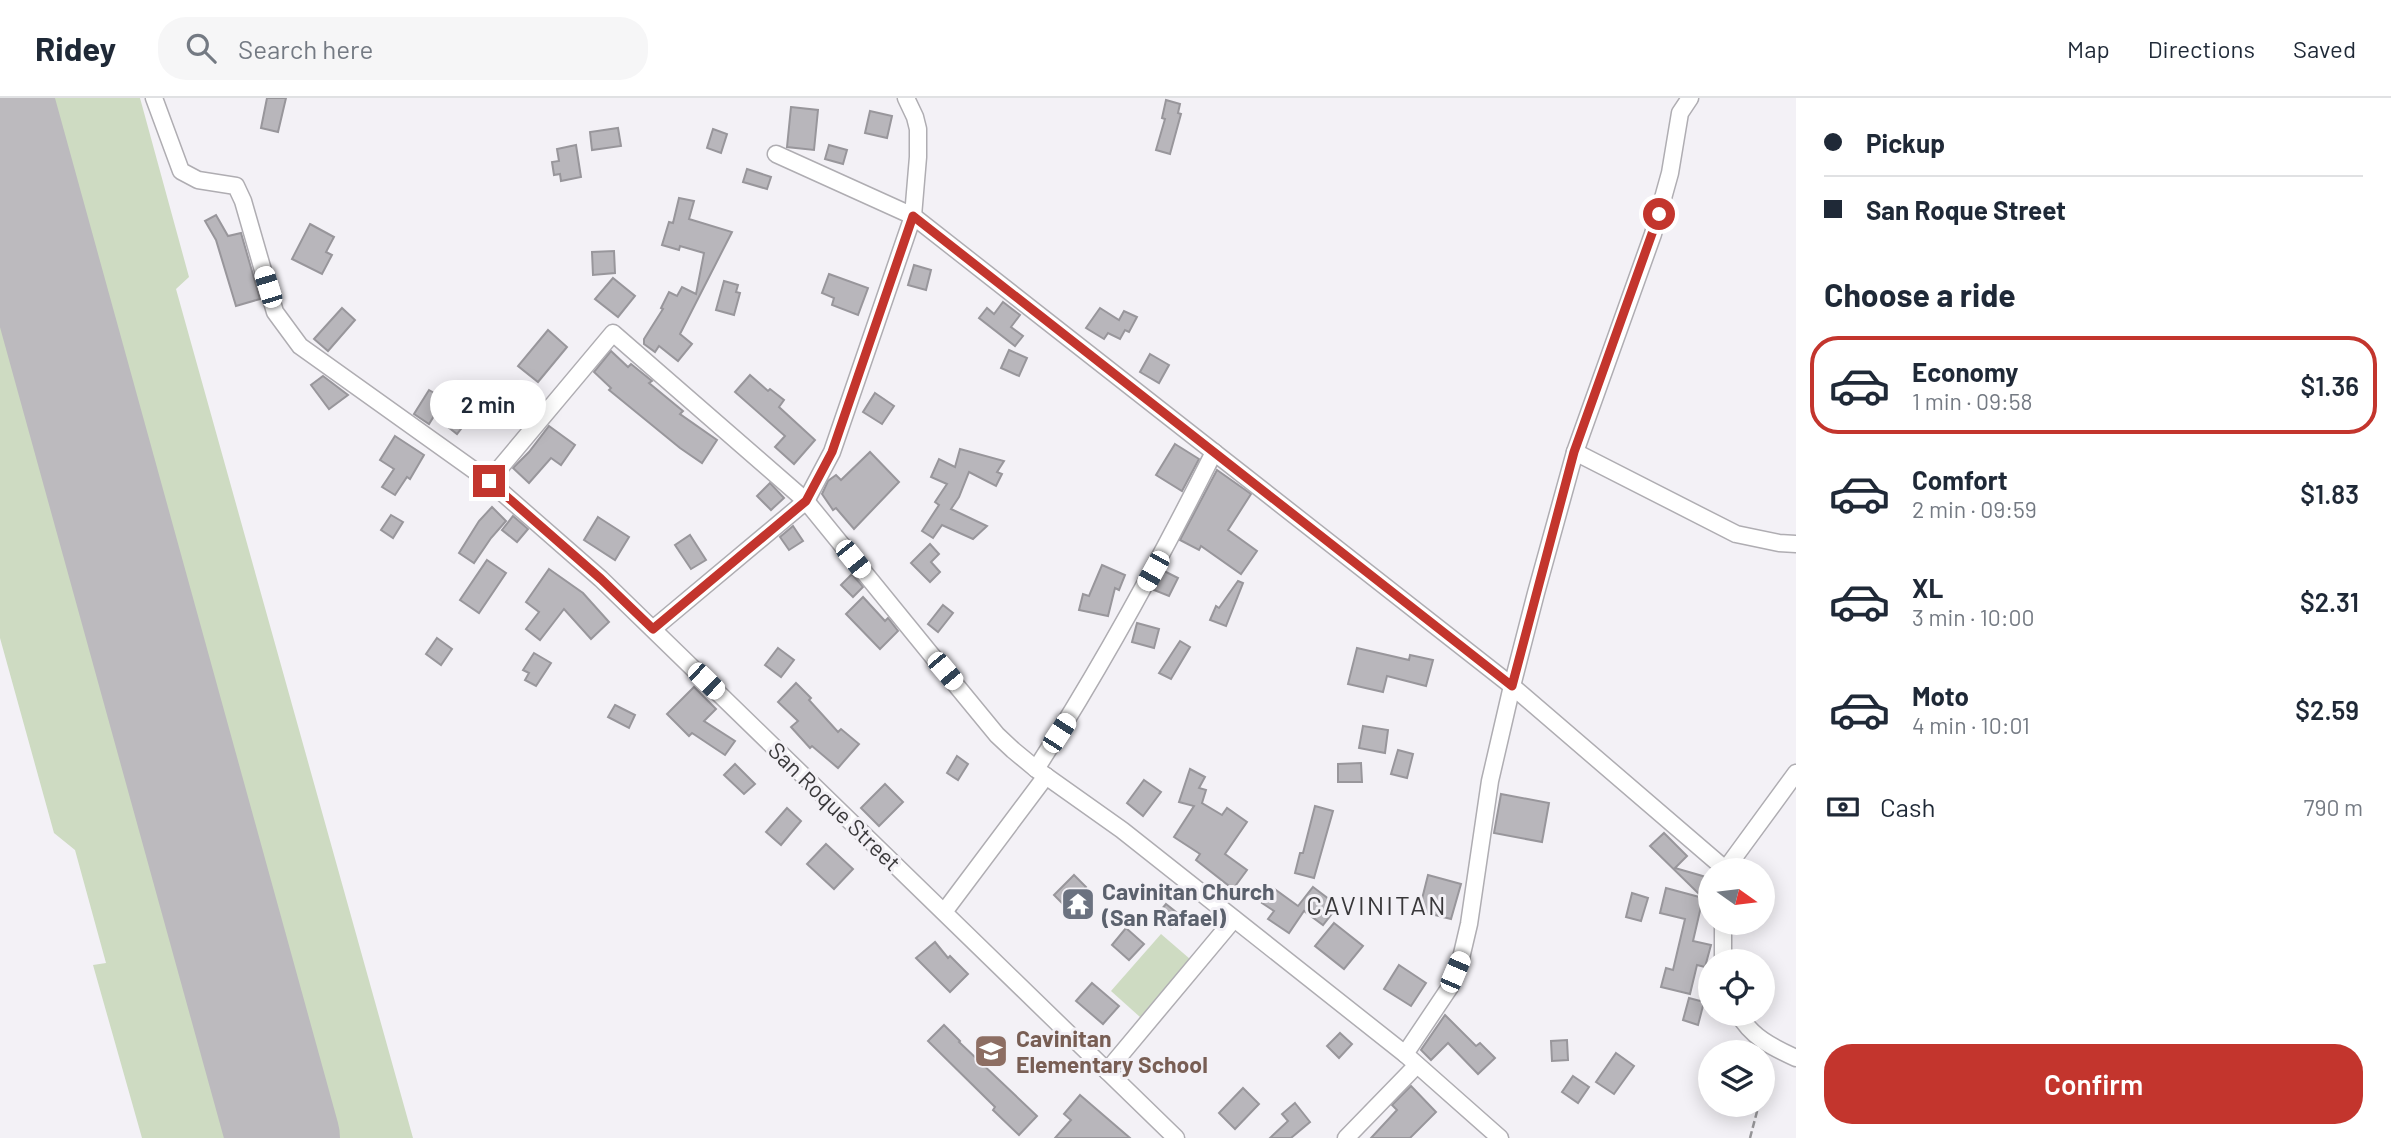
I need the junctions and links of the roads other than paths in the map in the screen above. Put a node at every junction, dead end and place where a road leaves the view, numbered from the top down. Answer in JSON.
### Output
{"nodes":[{"id":1,"x":154,"y":98,"type":"edge"},
{"id":2,"x":906,"y":98,"type":"edge"},
{"id":3,"x":1690,"y":98,"type":"edge"},
{"id":4,"x":776,"y":154,"type":"dead end"},
{"id":5,"x":913,"y":216,"type":"junction"},
{"id":6,"x":1214,"y":452,"type":"junction"},
{"id":7,"x":1574,"y":452,"type":"junction"},
{"id":8,"x":489,"y":481,"type":"junction"},
{"id":9,"x":806,"y":501,"type":"junction"},
{"id":10,"x":1796,"y":544,"type":"edge"},
{"id":11,"x":653,"y":629,"type":"junction"},
{"id":12,"x":1512,"y":686,"type":"junction"},
{"id":13,"x":1041,"y":772,"type":"junction"},
{"id":14,"x":1796,"y":773,"type":"edge"},
{"id":15,"x":1712,"y":858,"type":"edge"},
{"id":16,"x":1733,"y":858,"type":"edge"},
{"id":17,"x":944,"y":912,"type":"junction"},
{"id":18,"x":1234,"y":919,"type":"junction"},
{"id":19,"x":1747,"y":1026,"type":"edge"},
{"id":20,"x":1796,"y":1058,"type":"edge"},
{"id":21,"x":1411,"y":1060,"type":"junction"},
{"id":22,"x":1107,"y":1071,"type":"junction"},
{"id":23,"x":1176,"y":1138,"type":"edge"},
{"id":24,"x":1346,"y":1138,"type":"edge"},
{"id":25,"x":1500,"y":1138,"type":"edge"}],
"edges":[{"from":1,"to":8,"type":"street","name":"San Roque Street"},
{"from":2,"to":5,"type":"street"},
{"from":3,"to":7,"type":"street"},
{"from":4,"to":5,"type":"street"},
{"from":5,"to":6,"type":"street"},
{"from":5,"to":9,"type":"street"},
{"from":6,"to":12,"type":"street"},
{"from":6,"to":13,"type":"street"},
{"from":7,"to":10,"type":"street"},
{"from":7,"to":12,"type":"street"},
{"from":8,"to":9,"type":"street"},
{"from":8,"to":11,"type":"street","name":"San Roque Street"},
{"from":9,"to":11,"type":"street"},
{"from":9,"to":13,"type":"street"},
{"from":11,"to":17,"type":"street","name":"San Roque Street"},
{"from":12,"to":15,"type":"street"},
{"from":12,"to":21,"type":"street"},
{"from":13,"to":17,"type":"street"},
{"from":13,"to":18,"type":"street"},
{"from":14,"to":16,"type":"street"},
{"from":17,"to":22,"type":"street","name":"San Roque Street"},
{"from":18,"to":21,"type":"street"},
{"from":18,"to":22,"type":"street"},
{"from":19,"to":20,"type":"street"},
{"from":21,"to":24,"type":"street"},
{"from":21,"to":25,"type":"street"},
{"from":22,"to":23,"type":"street","name":"San Roque Street"}]}
